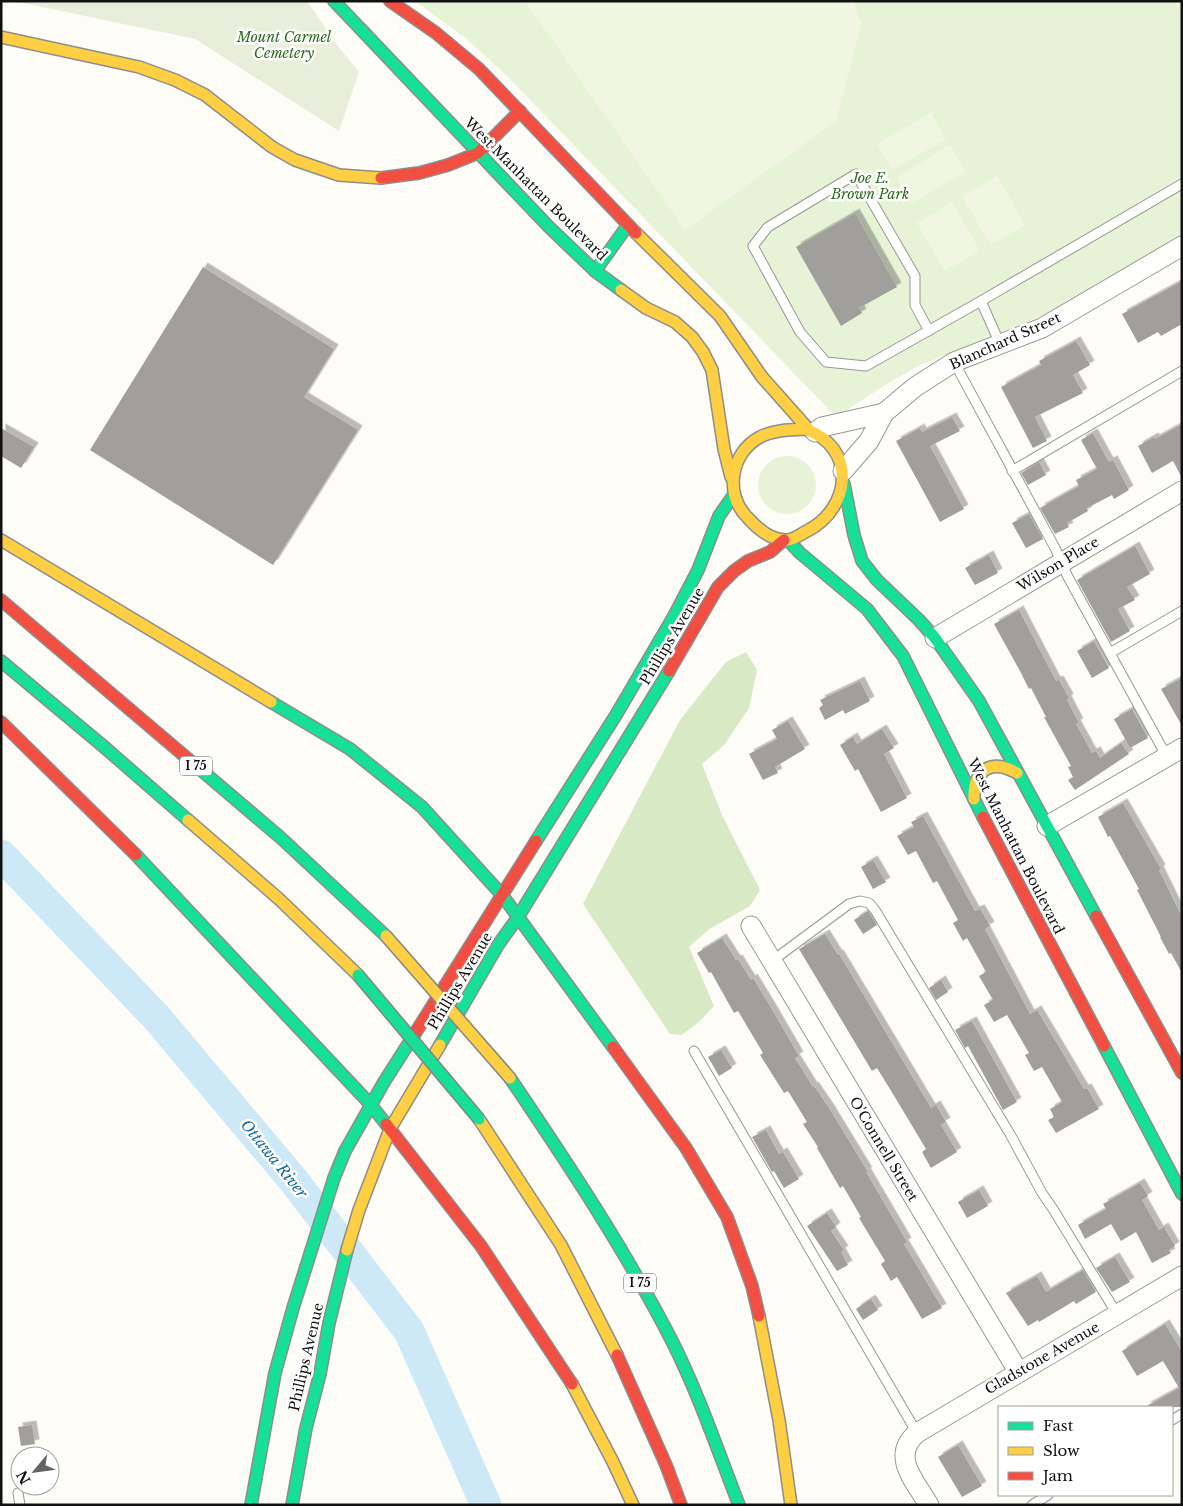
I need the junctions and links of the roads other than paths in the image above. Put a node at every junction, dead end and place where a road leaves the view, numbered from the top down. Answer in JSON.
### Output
{"nodes":[{"id":1,"x":334,"y":1,"type":"edge"},
{"id":2,"x":390,"y":1,"type":"edge"},
{"id":3,"x":1,"y":37,"type":"edge"},
{"id":4,"x":520,"y":111,"type":"junction"},
{"id":5,"x":478,"y":153,"type":"junction"},
{"id":6,"x":1182,"y":184,"type":"edge"},
{"id":7,"x":628,"y":225,"type":"junction"},
{"id":8,"x":1182,"y":246,"type":"edge"},
{"id":9,"x":594,"y":271,"type":"junction"},
{"id":10,"x":981,"y":301,"type":"junction"},
{"id":11,"x":930,"y":331,"type":"junction"},
{"id":12,"x":1000,"y":344,"type":"junction"},
{"id":13,"x":954,"y":362,"type":"junction"},
{"id":14,"x":1182,"y":371,"type":"edge"},
{"id":15,"x":884,"y":413,"type":"junction"},
{"id":16,"x":812,"y":431,"type":"junction"},
{"id":17,"x":1012,"y":471,"type":"junction"},
{"id":18,"x":731,"y":477,"type":"junction"},
{"id":19,"x":844,"y":478,"type":"junction"},
{"id":20,"x":1182,"y":491,"type":"edge"},
{"id":21,"x":733,"y":496,"type":"junction"},
{"id":22,"x":1,"y":540,"type":"edge"},
{"id":23,"x":786,"y":540,"type":"junction"},
{"id":24,"x":1062,"y":561,"type":"junction"},
{"id":25,"x":1,"y":600,"type":"edge"},
{"id":26,"x":1182,"y":611,"type":"edge"},
{"id":27,"x":935,"y":638,"type":"junction"},
{"id":28,"x":1110,"y":653,"type":"junction"},
{"id":29,"x":1,"y":662,"type":"edge"},
{"id":30,"x":1,"y":722,"type":"edge"},
{"id":31,"x":1174,"y":752,"type":"edge"},
{"id":32,"x":1017,"y":773,"type":"junction"},
{"id":33,"x":974,"y":799,"type":"junction"},
{"id":34,"x":1047,"y":826,"type":"junction"},
{"id":35,"x":502,"y":895,"type":"junction"},
{"id":36,"x":518,"y":917,"type":"junction"},
{"id":37,"x":751,"y":926,"type":"dead end"},
{"id":38,"x":772,"y":962,"type":"junction"},
{"id":39,"x":694,"y":1051,"type":"dead end"},
{"id":40,"x":1182,"y":1073,"type":"edge"},
{"id":41,"x":371,"y":1105,"type":"junction"},
{"id":42,"x":390,"y":1129,"type":"junction"},
{"id":43,"x":1182,"y":1194,"type":"edge"},
{"id":44,"x":1182,"y":1276,"type":"edge"},
{"id":45,"x":1117,"y":1314,"type":"junction"},
{"id":46,"x":1018,"y":1371,"type":"junction"},
{"id":47,"x":912,"y":1439,"type":"junction"},
{"id":48,"x":1046,"y":1496,"type":"edge"},
{"id":49,"x":251,"y":1505,"type":"edge"},
{"id":50,"x":292,"y":1505,"type":"edge"},
{"id":51,"x":633,"y":1505,"type":"edge"},
{"id":52,"x":681,"y":1505,"type":"edge"},
{"id":53,"x":739,"y":1505,"type":"edge"},
{"id":54,"x":791,"y":1505,"type":"edge"},
{"id":55,"x":929,"y":1505,"type":"edge"},
{"id":56,"x":1032,"y":1505,"type":"edge"}],
"edges":[{"from":1,"to":5,"type":"main road","name":"West Manhattan Boulevard"},
{"from":2,"to":4,"type":"main road"},
{"from":3,"to":5,"type":"main road"},
{"from":4,"to":5,"type":"main road"},
{"from":4,"to":7,"type":"main road"},
{"from":5,"to":9,"type":"main road","name":"West Manhattan Boulevard"},
{"from":6,"to":10,"type":"lane"},
{"from":7,"to":9,"type":"main road"},
{"from":7,"to":16,"type":"main road"},
{"from":8,"to":12,"type":"street","name":"Blanchard Street"},
{"from":9,"to":18,"type":"main road","name":"West Manhattan Boulevard"},
{"from":10,"to":11,"type":"lane"},
{"from":10,"to":12,"type":"lane"},
{"from":11,"to":11,"type":"lane"},
{"from":12,"to":13,"type":"street","name":"Blanchard Street"},
{"from":13,"to":15,"type":"street","name":"Blanchard Street"},
{"from":13,"to":17,"type":"lane"},
{"from":14,"to":17,"type":"lane"},
{"from":15,"to":16,"type":"street"},
{"from":15,"to":19,"type":"street"},
{"from":16,"to":18,"type":"main road"},
{"from":16,"to":19,"type":"main road"},
{"from":17,"to":24,"type":"lane"},
{"from":18,"to":21,"type":"main road"},
{"from":19,"to":23,"type":"main road"},
{"from":19,"to":27,"type":"main road"},
{"from":20,"to":24,"type":"street","name":"Wilson Place"},
{"from":21,"to":23,"type":"main road"},
{"from":21,"to":35,"type":"main road","name":"Phillips Avenue"},
{"from":22,"to":35,"type":"main road"},
{"from":23,"to":33,"type":"main road","name":"West Manhattan Boulevard"},
{"from":23,"to":36,"type":"main road","name":"Phillips Avenue"},
{"from":24,"to":27,"type":"street","name":"Wilson Place"},
{"from":24,"to":28,"type":"lane"},
{"from":25,"to":53,"type":"main road","number":"I 75","bridge":true},
{"from":26,"to":28,"type":"lane"},
{"from":27,"to":32,"type":"main road"},
{"from":28,"to":31,"type":"lane"},
{"from":29,"to":52,"type":"main road","bridge":true},
{"from":30,"to":41,"type":"main road"},
{"from":31,"to":34,"type":"street"},
{"from":32,"to":33,"type":"main road"},
{"from":32,"to":34,"type":"main road"},
{"from":33,"to":43,"type":"main road","name":"West Manhattan Boulevard"},
{"from":34,"to":40,"type":"main road"},
{"from":35,"to":36,"type":"main road"},
{"from":35,"to":41,"type":"main road","name":"Phillips Avenue"},
{"from":36,"to":42,"type":"main road","name":"Phillips Avenue"},
{"from":36,"to":54,"type":"main road"},
{"from":37,"to":38,"type":"street","name":"O'Connell Street"},
{"from":38,"to":45,"type":"lane"},
{"from":38,"to":46,"type":"street","name":"O'Connell Street"},
{"from":39,"to":47,"type":"lane"},
{"from":41,"to":42,"type":"main road"},
{"from":41,"to":49,"type":"main road","name":"Phillips Avenue"},
{"from":42,"to":50,"type":"main road","name":"Phillips Avenue"},
{"from":42,"to":51,"type":"main road"},
{"from":44,"to":45,"type":"street","name":"Gladstone Avenue"},
{"from":45,"to":46,"type":"street","name":"Gladstone Avenue"},
{"from":46,"to":47,"type":"street","name":"Gladstone Avenue"},
{"from":47,"to":55,"type":"street"},
{"from":48,"to":56,"type":"lane"}]}
